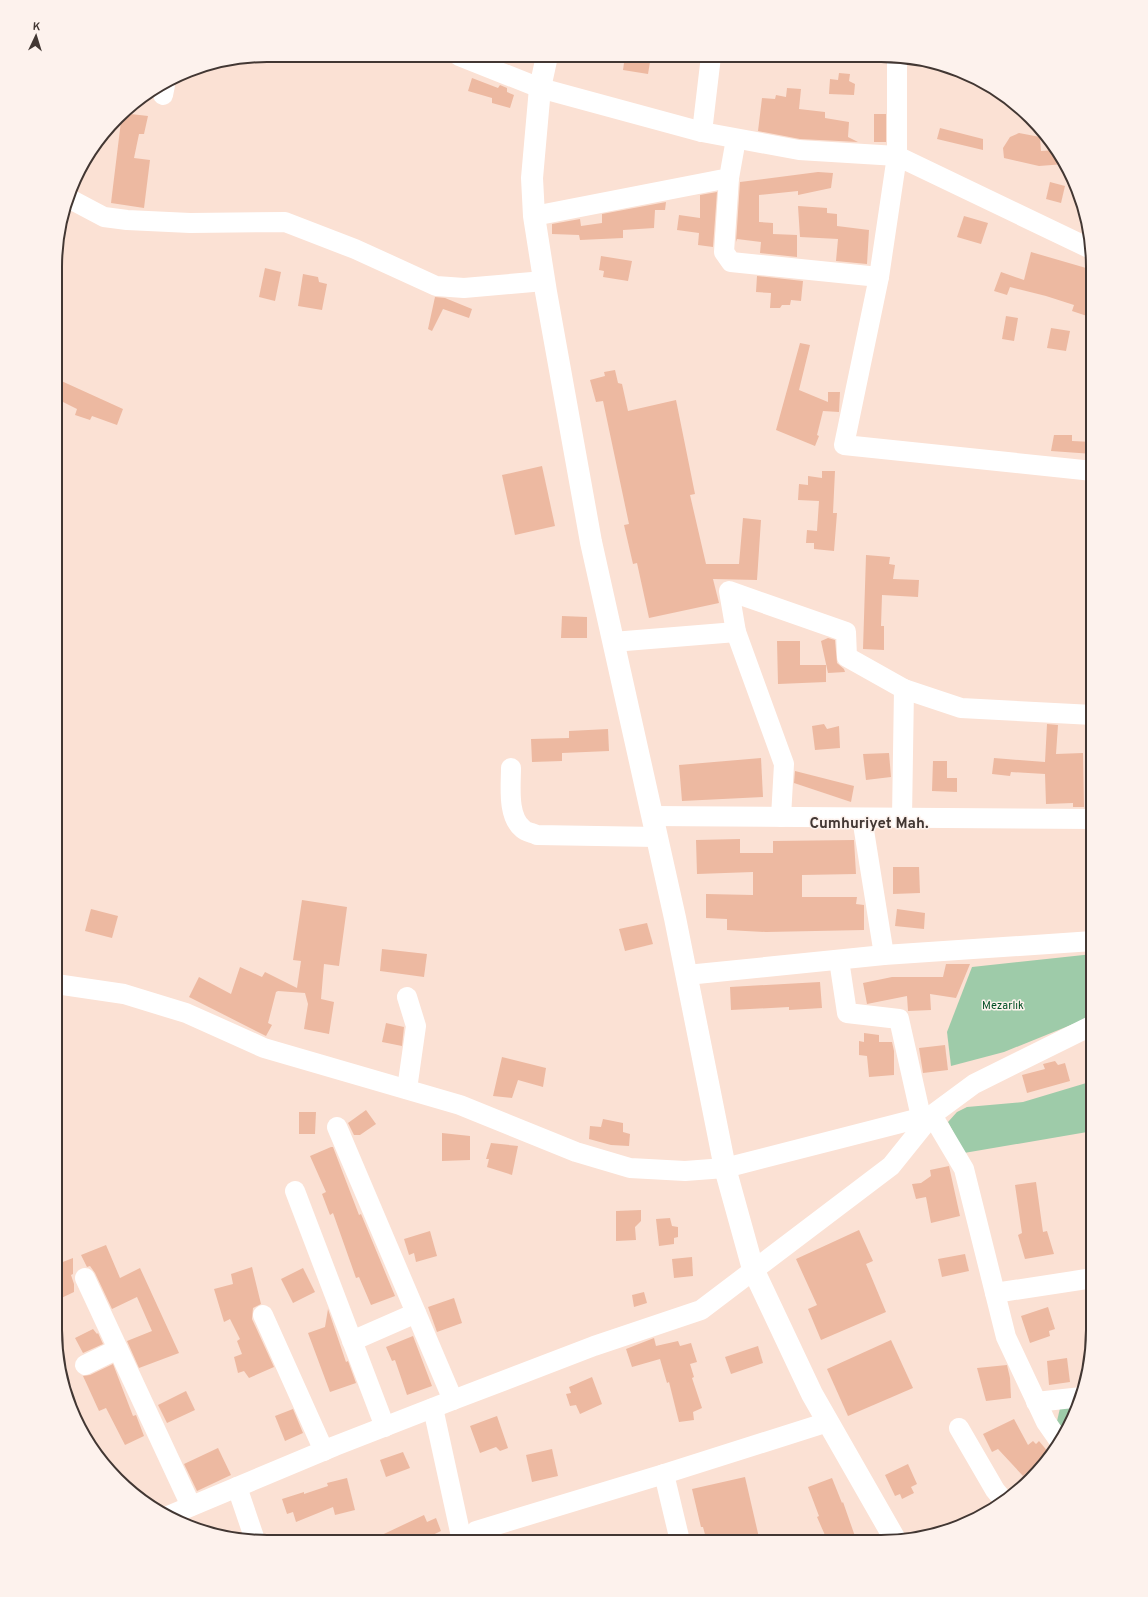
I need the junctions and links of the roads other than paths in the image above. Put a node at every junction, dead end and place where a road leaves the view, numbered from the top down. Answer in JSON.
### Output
{"nodes":[{"id":1,"x":474,"y":62,"type":"edge"},
{"id":2,"x":546,"y":62,"type":"edge"},
{"id":3,"x":710,"y":62,"type":"edge"},
{"id":4,"x":897,"y":62,"type":"edge"},
{"id":5,"x":540,"y":88,"type":"junction"},
{"id":6,"x":702,"y":132,"type":"junction"},
{"id":7,"x":736,"y":139,"type":"junction"},
{"id":8,"x":897,"y":156,"type":"junction"},
{"id":9,"x":729,"y":178,"type":"junction"},
{"id":10,"x":73,"y":201,"type":"edge"},
{"id":11,"x":534,"y":216,"type":"junction"},
{"id":12,"x":1085,"y":245,"type":"edge"},
{"id":13,"x":879,"y":277,"type":"junction"},
{"id":14,"x":544,"y":281,"type":"junction"},
{"id":15,"x":1086,"y":470,"type":"edge"},
{"id":16,"x":736,"y":632,"type":"junction"},
{"id":17,"x":613,"y":642,"type":"junction"},
{"id":18,"x":904,"y":689,"type":"junction"},
{"id":19,"x":1086,"y":715,"type":"edge"},
{"id":20,"x":511,"y":768,"type":"dead end"},
{"id":21,"x":652,"y":816,"type":"junction"},
{"id":22,"x":781,"y":817,"type":"junction"},
{"id":23,"x":862,"y":818,"type":"junction"},
{"id":24,"x":902,"y":818,"type":"junction"},
{"id":25,"x":1086,"y":819,"type":"edge"},
{"id":26,"x":657,"y":837,"type":"junction"},
{"id":27,"x":1086,"y":941,"type":"edge"},
{"id":28,"x":884,"y":955,"type":"junction"},
{"id":29,"x":839,"y":960,"type":"junction"},
{"id":30,"x":687,"y":975,"type":"junction"},
{"id":31,"x":62,"y":985,"type":"edge"},
{"id":32,"x":407,"y":997,"type":"dead end"},
{"id":33,"x":1086,"y":1028,"type":"edge"},
{"id":34,"x":407,"y":1089,"type":"junction"},
{"id":35,"x":926,"y":1116,"type":"junction"},
{"id":36,"x":337,"y":1127,"type":"dead end"},
{"id":37,"x":725,"y":1168,"type":"junction"},
{"id":38,"x":295,"y":1191,"type":"dead end"},
{"id":39,"x":753,"y":1269,"type":"junction"},
{"id":40,"x":85,"y":1278,"type":"dead end"},
{"id":41,"x":1086,"y":1279,"type":"edge"},
{"id":42,"x":995,"y":1293,"type":"junction"},
{"id":43,"x":416,"y":1313,"type":"junction"},
{"id":44,"x":263,"y":1315,"type":"dead end"},
{"id":45,"x":352,"y":1341,"type":"junction"},
{"id":46,"x":118,"y":1349,"type":"junction"},
{"id":47,"x":85,"y":1365,"type":"dead end"},
{"id":48,"x":1074,"y":1398,"type":"edge"},
{"id":49,"x":453,"y":1400,"type":"junction"},
{"id":50,"x":1036,"y":1402,"type":"junction"},
{"id":51,"x":433,"y":1408,"type":"junction"},
{"id":52,"x":828,"y":1422,"type":"junction"},
{"id":53,"x":385,"y":1427,"type":"junction"},
{"id":54,"x":959,"y":1428,"type":"dead end"},
{"id":55,"x":1056,"y":1437,"type":"edge"},
{"id":56,"x":324,"y":1451,"type":"junction"},
{"id":57,"x":664,"y":1474,"type":"junction"},
{"id":58,"x":237,"y":1487,"type":"junction"},
{"id":59,"x":1000,"y":1497,"type":"edge"},
{"id":60,"x":192,"y":1506,"type":"junction"},
{"id":61,"x":175,"y":1513,"type":"edge"},
{"id":62,"x":253,"y":1535,"type":"edge"},
{"id":63,"x":461,"y":1535,"type":"edge"},
{"id":64,"x":472,"y":1535,"type":"edge"},
{"id":65,"x":679,"y":1535,"type":"edge"},
{"id":66,"x":893,"y":1535,"type":"edge"}],
"edges":[{"from":1,"to":5,"type":"street"},
{"from":2,"to":5,"type":"main road"},
{"from":3,"to":6,"type":"street"},
{"from":4,"to":8,"type":"street"},
{"from":5,"to":6,"type":"street"},
{"from":5,"to":11,"type":"main road"},
{"from":6,"to":7,"type":"street"},
{"from":7,"to":8,"type":"street"},
{"from":7,"to":9,"type":"street"},
{"from":8,"to":12,"type":"street"},
{"from":8,"to":13,"type":"street"},
{"from":9,"to":11,"type":"street"},
{"from":9,"to":13,"type":"street"},
{"from":10,"to":14,"type":"street"},
{"from":11,"to":14,"type":"main road"},
{"from":13,"to":15,"type":"street"},
{"from":14,"to":17,"type":"main road"},
{"from":16,"to":17,"type":"street"},
{"from":16,"to":18,"type":"street"},
{"from":16,"to":22,"type":"street"},
{"from":17,"to":21,"type":"main road"},
{"from":18,"to":19,"type":"street"},
{"from":18,"to":24,"type":"street"},
{"from":20,"to":26,"type":"street"},
{"from":21,"to":22,"type":"street"},
{"from":21,"to":26,"type":"main road"},
{"from":22,"to":23,"type":"street"},
{"from":23,"to":24,"type":"street"},
{"from":23,"to":28,"type":"street"},
{"from":24,"to":25,"type":"street"},
{"from":26,"to":30,"type":"main road"},
{"from":27,"to":28,"type":"street"},
{"from":28,"to":29,"type":"street"},
{"from":29,"to":30,"type":"street"},
{"from":29,"to":35,"type":"street"},
{"from":30,"to":37,"type":"main road"},
{"from":31,"to":34,"type":"street"},
{"from":32,"to":34,"type":"street"},
{"from":33,"to":35,"type":"street"},
{"from":34,"to":37,"type":"street"},
{"from":35,"to":37,"type":"street"},
{"from":35,"to":39,"type":"street"},
{"from":35,"to":42,"type":"street"},
{"from":36,"to":43,"type":"street"},
{"from":37,"to":39,"type":"main road"},
{"from":38,"to":45,"type":"street"},
{"from":39,"to":49,"type":"street"},
{"from":39,"to":52,"type":"main road"},
{"from":40,"to":46,"type":"street"},
{"from":41,"to":42,"type":"street"},
{"from":42,"to":50,"type":"street"},
{"from":43,"to":45,"type":"street"},
{"from":43,"to":49,"type":"street"},
{"from":44,"to":56,"type":"street"},
{"from":45,"to":53,"type":"street"},
{"from":46,"to":47,"type":"street"},
{"from":46,"to":60,"type":"street"},
{"from":48,"to":50,"type":"street"},
{"from":49,"to":51,"type":"street"},
{"from":50,"to":55,"type":"street"},
{"from":51,"to":53,"type":"street"},
{"from":51,"to":63,"type":"street"},
{"from":52,"to":57,"type":"street"},
{"from":52,"to":66,"type":"main road"},
{"from":53,"to":56,"type":"street"},
{"from":54,"to":59,"type":"street"},
{"from":56,"to":58,"type":"street"},
{"from":57,"to":64,"type":"street"},
{"from":57,"to":65,"type":"street"},
{"from":58,"to":60,"type":"street"},
{"from":58,"to":62,"type":"street"},
{"from":60,"to":61,"type":"street"}]}
